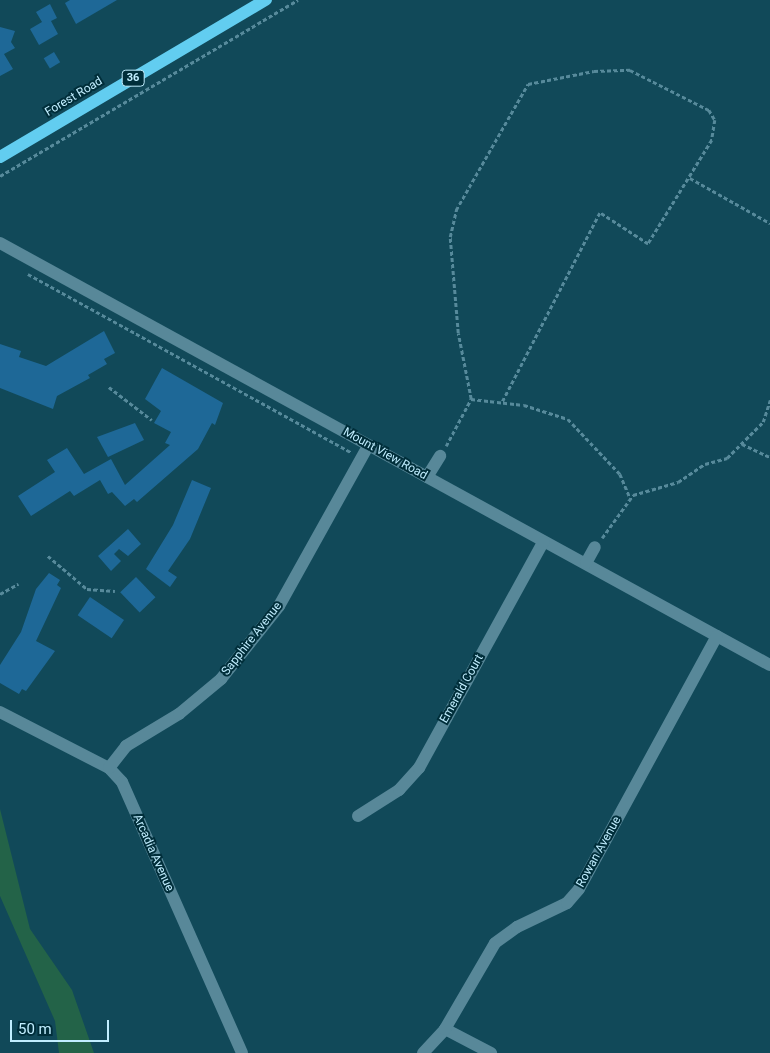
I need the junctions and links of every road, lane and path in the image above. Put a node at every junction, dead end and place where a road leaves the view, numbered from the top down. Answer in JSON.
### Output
{"nodes":[{"id":1,"x":266,"y":0,"type":"edge"},
{"id":2,"x":298,"y":0,"type":"edge"},
{"id":3,"x":0,"y":157,"type":"edge"},
{"id":4,"x":0,"y":176,"type":"edge"},
{"id":5,"x":690,"y":178,"type":"junction"},
{"id":6,"x":770,"y":224,"type":"edge"},
{"id":7,"x":0,"y":243,"type":"edge"},
{"id":8,"x":26,"y":273,"type":"dead end"},
{"id":9,"x":109,"y":387,"type":"dead end"},
{"id":10,"x":471,"y":400,"type":"junction"},
{"id":11,"x":770,"y":400,"type":"edge"},
{"id":12,"x":502,"y":403,"type":"junction"},
{"id":13,"x":152,"y":420,"type":"dead end"},
{"id":14,"x":742,"y":444,"type":"junction"},
{"id":15,"x":368,"y":446,"type":"junction"},
{"id":16,"x":351,"y":452,"type":"dead end"},
{"id":17,"x":440,"y":456,"type":"joint"},
{"id":18,"x":770,"y":457,"type":"edge"},
{"id":19,"x":427,"y":477,"type":"junction"},
{"id":20,"x":630,"y":498,"type":"junction"},
{"id":21,"x":543,"y":542,"type":"junction"},
{"id":22,"x":595,"y":547,"type":"joint"},
{"id":23,"x":48,"y":556,"type":"dead end"},
{"id":24,"x":586,"y":563,"type":"junction"},
{"id":25,"x":18,"y":584,"type":"dead end"},
{"id":26,"x":115,"y":591,"type":"dead end"},
{"id":27,"x":0,"y":594,"type":"edge"},
{"id":28,"x":716,"y":636,"type":"junction"},
{"id":29,"x":770,"y":665,"type":"edge"},
{"id":30,"x":0,"y":712,"type":"edge"},
{"id":31,"x":109,"y":768,"type":"junction"},
{"id":32,"x":358,"y":816,"type":"dead end"},
{"id":33,"x":445,"y":1029,"type":"junction"},
{"id":34,"x":242,"y":1053,"type":"edge"},
{"id":35,"x":423,"y":1053,"type":"edge"},
{"id":36,"x":491,"y":1053,"type":"edge"}],
"edges":[{"from":1,"to":3,"type":"main road","name":"Forest Road","number":"36"},
{"from":2,"to":4,"type":"path"},
{"from":5,"to":6,"type":"path"},
{"from":5,"to":10,"type":"path"},
{"from":5,"to":12,"type":"path"},
{"from":7,"to":15,"type":"street","name":"Mount View Road"},
{"from":8,"to":16,"type":"path"},
{"from":9,"to":13,"type":"path"},
{"from":10,"to":12,"type":"path"},
{"from":10,"to":17,"type":"path"},
{"from":11,"to":14,"type":"path"},
{"from":12,"to":20,"type":"path"},
{"from":14,"to":18,"type":"path"},
{"from":14,"to":20,"type":"path"},
{"from":15,"to":19,"type":"street","name":"Mount View Road"},
{"from":15,"to":31,"type":"street","name":"Sapphire Avenue"},
{"from":17,"to":19,"type":"street"},
{"from":19,"to":21,"type":"street","name":"Mount View Road"},
{"from":20,"to":22,"type":"path"},
{"from":21,"to":24,"type":"street","name":"Mount View Road"},
{"from":21,"to":32,"type":"street","name":"Emerald Court"},
{"from":22,"to":24,"type":"street"},
{"from":23,"to":26,"type":"path"},
{"from":24,"to":28,"type":"street","name":"Mount View Road"},
{"from":25,"to":27,"type":"path"},
{"from":28,"to":29,"type":"street","name":"Mount View Road"},
{"from":28,"to":33,"type":"street","name":"Rowan Avenue"},
{"from":30,"to":31,"type":"street","name":"Arcadia Avenue"},
{"from":31,"to":34,"type":"street","name":"Arcadia Avenue"},
{"from":33,"to":35,"type":"street","name":"Rowan Avenue"},
{"from":33,"to":36,"type":"street"}]}
